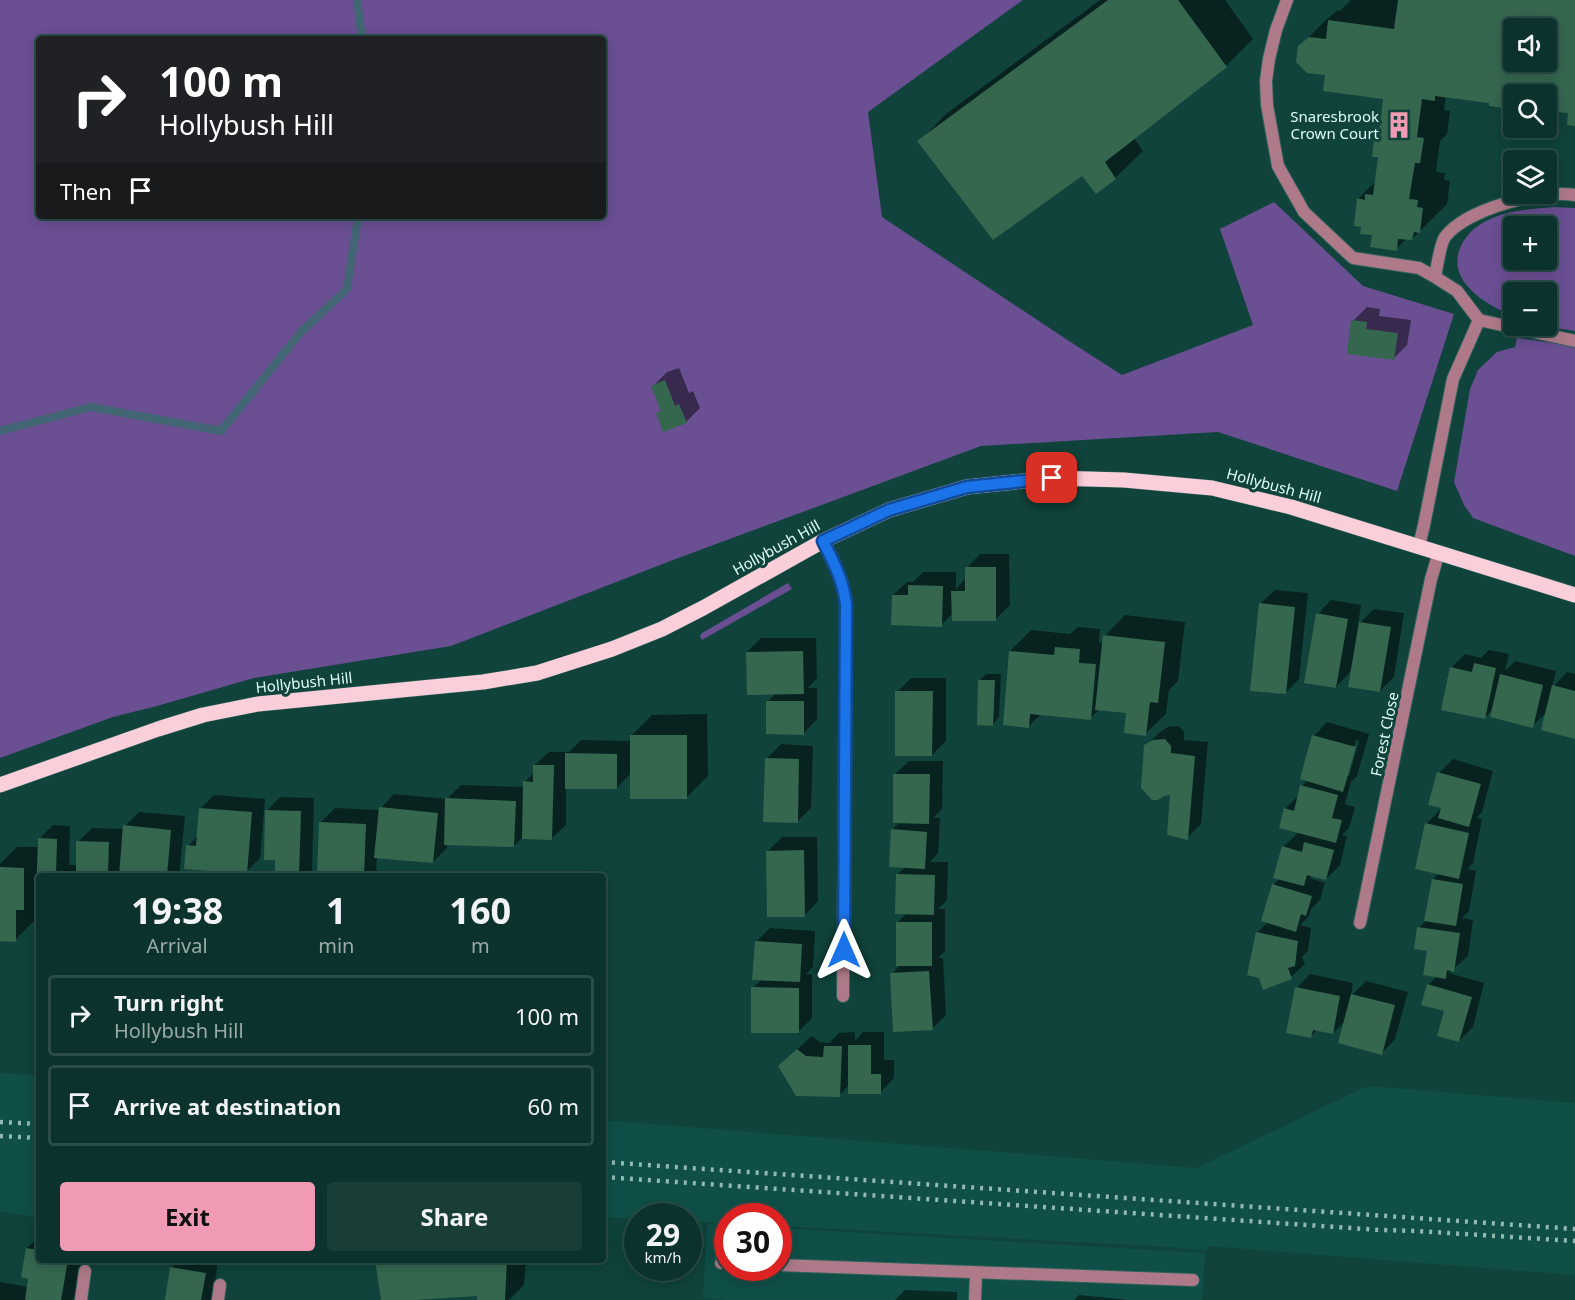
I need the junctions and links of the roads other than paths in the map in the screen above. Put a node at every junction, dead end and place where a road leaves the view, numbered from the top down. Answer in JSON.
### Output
{"nodes":[{"id":1,"x":1287,"y":0,"type":"edge"},
{"id":2,"x":1575,"y":195,"type":"edge"},
{"id":3,"x":1435,"y":277,"type":"junction"},
{"id":4,"x":1479,"y":320,"type":"junction"},
{"id":5,"x":1575,"y":341,"type":"edge"},
{"id":6,"x":823,"y":541,"type":"junction"},
{"id":7,"x":1419,"y":546,"type":"junction"},
{"id":8,"x":1439,"y":552,"type":"junction"},
{"id":9,"x":1575,"y":595,"type":"edge"},
{"id":10,"x":0,"y":785,"type":"edge"},
{"id":11,"x":1360,"y":923,"type":"dead end"},
{"id":12,"x":843,"y":996,"type":"dead end"},
{"id":13,"x":792,"y":1266,"type":"edge"},
{"id":14,"x":85,"y":1270,"type":"dead end"},
{"id":15,"x":976,"y":1273,"type":"junction"},
{"id":16,"x":1193,"y":1280,"type":"dead end"},
{"id":17,"x":220,"y":1285,"type":"dead end"},
{"id":18,"x":81,"y":1300,"type":"edge"},
{"id":19,"x":218,"y":1300,"type":"edge"},
{"id":20,"x":975,"y":1300,"type":"edge"}],
"edges":[{"from":1,"to":3,"type":"street"},
{"from":2,"to":3,"type":"street"},
{"from":3,"to":4,"type":"street"},
{"from":4,"to":5,"type":"street"},
{"from":4,"to":7,"type":"street"},
{"from":6,"to":7,"type":"main road","name":"Hollybush Hill"},
{"from":6,"to":10,"type":"main road","name":"Hollybush Hill"},
{"from":6,"to":12,"type":"street"},
{"from":7,"to":8,"type":"main road","name":"Hollybush Hill"},
{"from":8,"to":9,"type":"main road","name":"Hollybush Hill"},
{"from":8,"to":11,"type":"street","name":"Forest Close"},
{"from":13,"to":15,"type":"street"},
{"from":14,"to":18,"type":"street"},
{"from":15,"to":16,"type":"street"},
{"from":15,"to":20,"type":"street"},
{"from":17,"to":19,"type":"street"}]}
